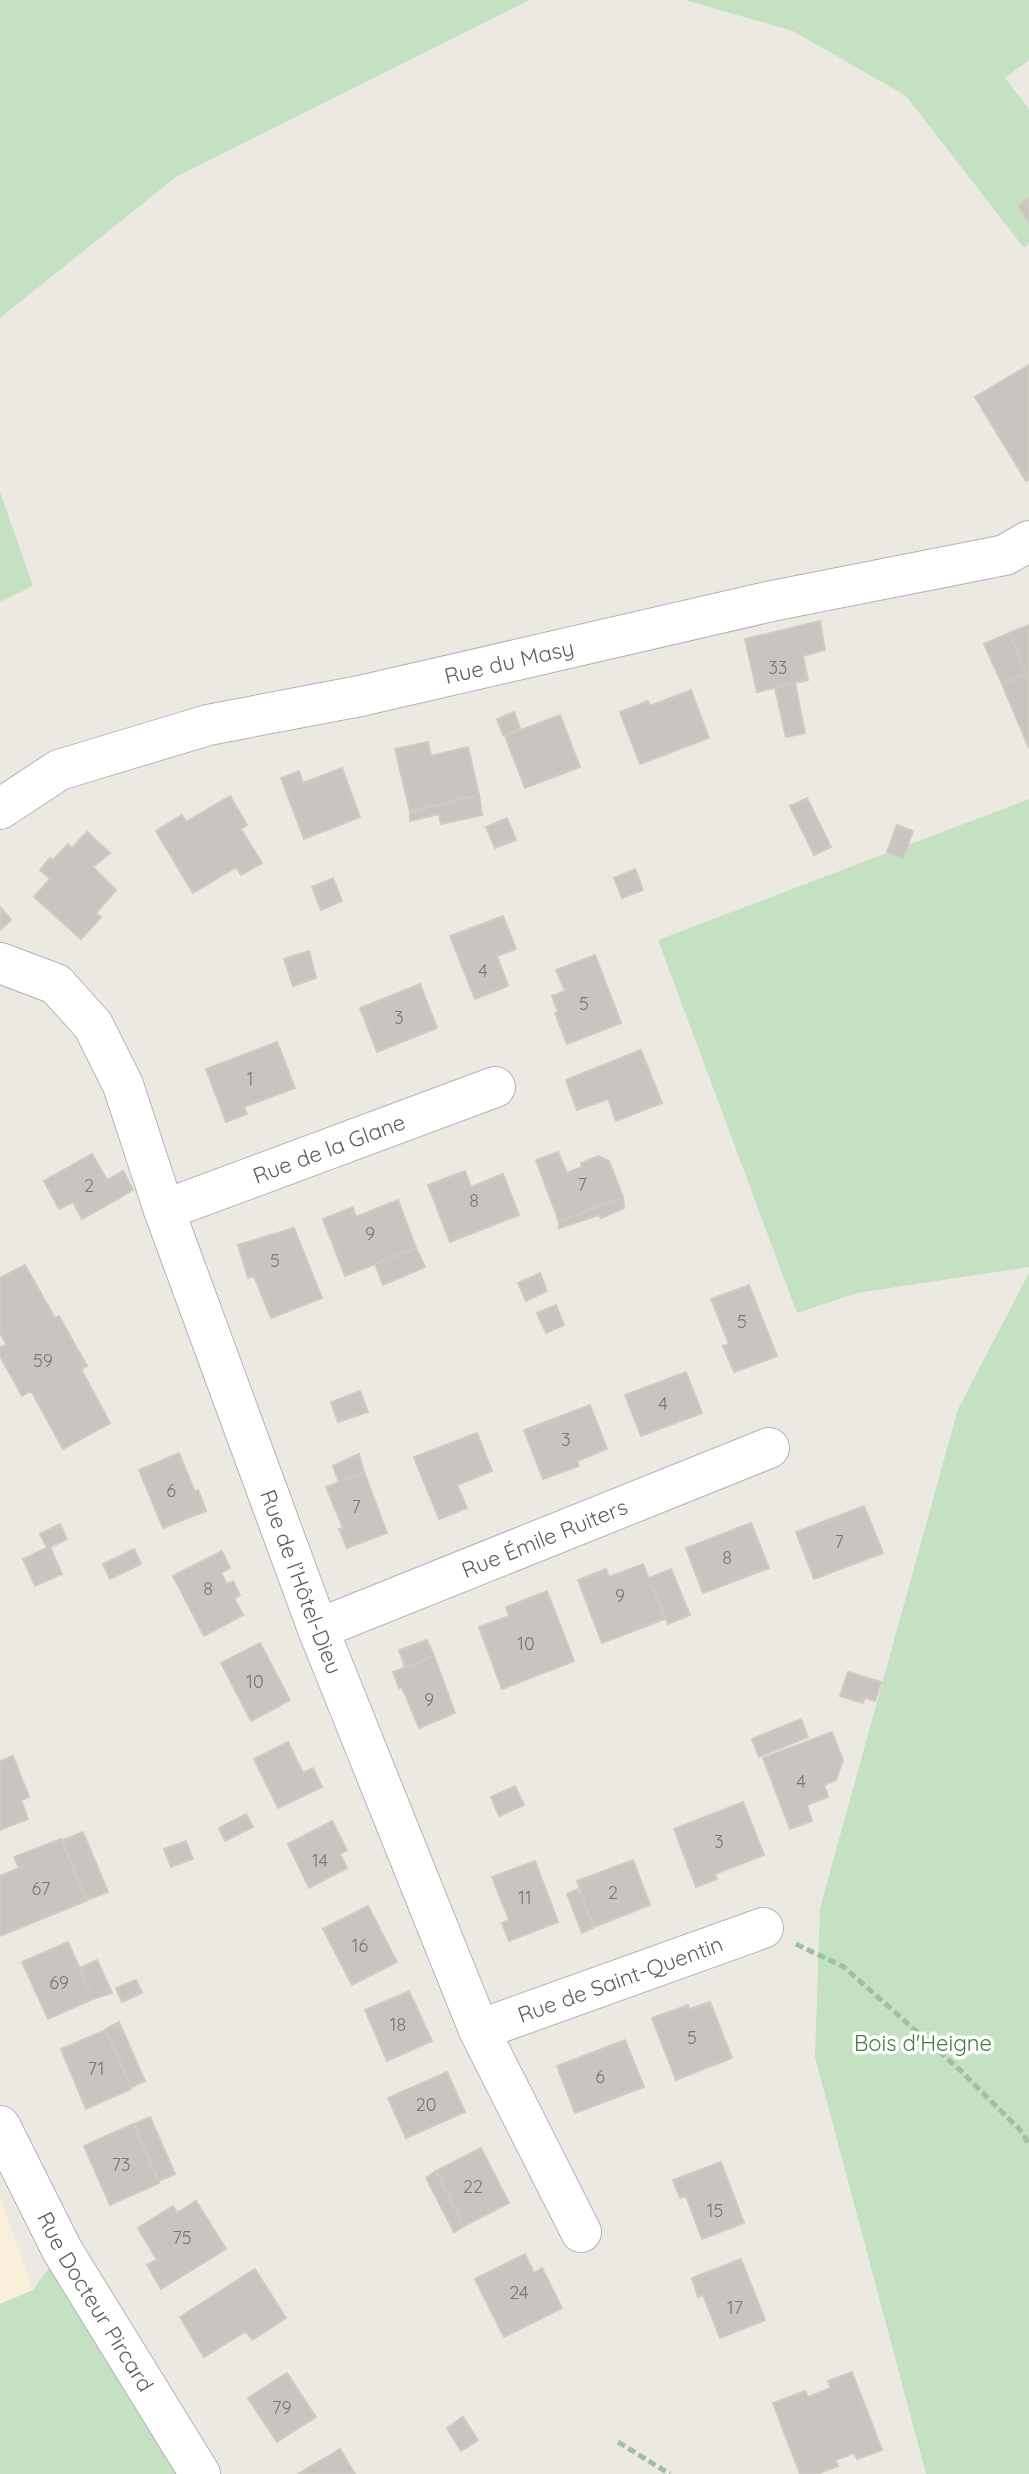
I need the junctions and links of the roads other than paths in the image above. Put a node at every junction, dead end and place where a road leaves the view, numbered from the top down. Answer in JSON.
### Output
{"nodes":[{"id":1,"x":1029,"y":541,"type":"edge"},
{"id":2,"x":0,"y":809,"type":"edge"},
{"id":3,"x":0,"y":963,"type":"edge"},
{"id":4,"x":495,"y":1087,"type":"dead end"},
{"id":5,"x":164,"y":1210,"type":"junction"},
{"id":6,"x":769,"y":1448,"type":"dead end"},
{"id":7,"x":318,"y":1629,"type":"junction"},
{"id":8,"x":763,"y":1928,"type":"road end"},
{"id":9,"x":479,"y":2030,"type":"junction"},
{"id":10,"x":0,"y":2126,"type":"edge"},
{"id":11,"x":581,"y":2232,"type":"dead end"},
{"id":12,"x":200,"y":2474,"type":"edge"}],
"edges":[{"from":1,"to":2,"type":"street","name":"Rue du Masy"},
{"from":3,"to":5,"type":"street","name":"Rue de l’Hôtel-Dieu"},
{"from":4,"to":5,"type":"street","name":"Rue de la Glane"},
{"from":5,"to":7,"type":"street","name":"Rue de l’Hôtel-Dieu"},
{"from":6,"to":7,"type":"street","name":"Rue Émile Ruiters"},
{"from":7,"to":9,"type":"street","name":"Rue de l’Hôtel-Dieu"},
{"from":8,"to":9,"type":"street","name":"Rue de Saint-Quentin"},
{"from":9,"to":11,"type":"street","name":"Rue de l’Hôtel-Dieu"},
{"from":10,"to":12,"type":"street","name":"Rue Docteur Pircard"}]}
